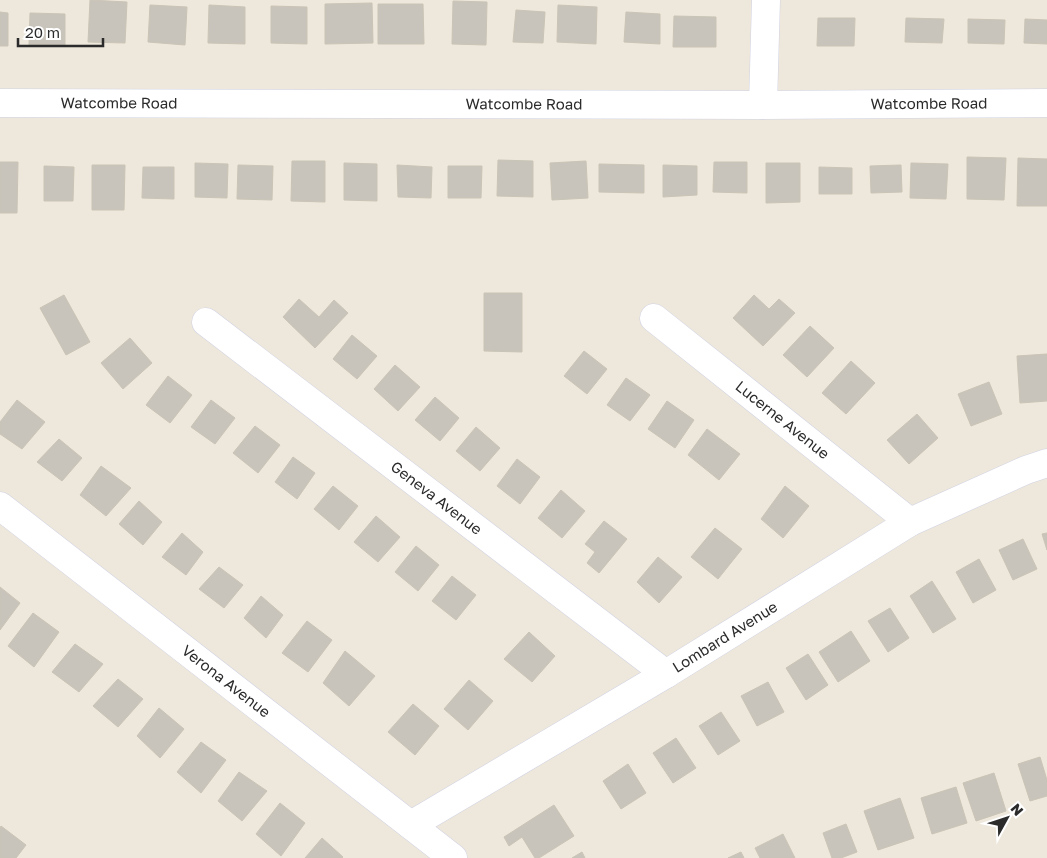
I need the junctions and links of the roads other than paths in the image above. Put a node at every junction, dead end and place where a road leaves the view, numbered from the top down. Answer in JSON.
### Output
{"nodes":[{"id":1,"x":766,"y":0,"type":"edge"},
{"id":2,"x":0,"y":103,"type":"edge"},
{"id":3,"x":1047,"y":103,"type":"edge"},
{"id":4,"x":763,"y":106,"type":"junction"},
{"id":5,"x":654,"y":318,"type":"dead end"},
{"id":6,"x":206,"y":322,"type":"dead end"},
{"id":7,"x":1047,"y":464,"type":"edge"},
{"id":8,"x":0,"y":506,"type":"edge"},
{"id":9,"x":910,"y":522,"type":"junction"},
{"id":10,"x":666,"y":674,"type":"junction"},
{"id":11,"x":411,"y":825,"type":"junction"},
{"id":12,"x":453,"y":858,"type":"edge"}],
"edges":[{"from":1,"to":4,"type":"street"},
{"from":2,"to":4,"type":"street","name":"Watcombe Road"},
{"from":3,"to":4,"type":"street","name":"Watcombe Road"},
{"from":5,"to":9,"type":"street","name":"Lucerne Avenue"},
{"from":6,"to":10,"type":"street","name":"Geneva Avenue"},
{"from":7,"to":9,"type":"street","name":"Lombard Avenue"},
{"from":8,"to":11,"type":"street","name":"Verona Avenue"},
{"from":9,"to":10,"type":"street","name":"Lombard Avenue"},
{"from":10,"to":11,"type":"street","name":"Lombard Avenue"},
{"from":11,"to":12,"type":"street","name":"Verona Avenue"}]}
